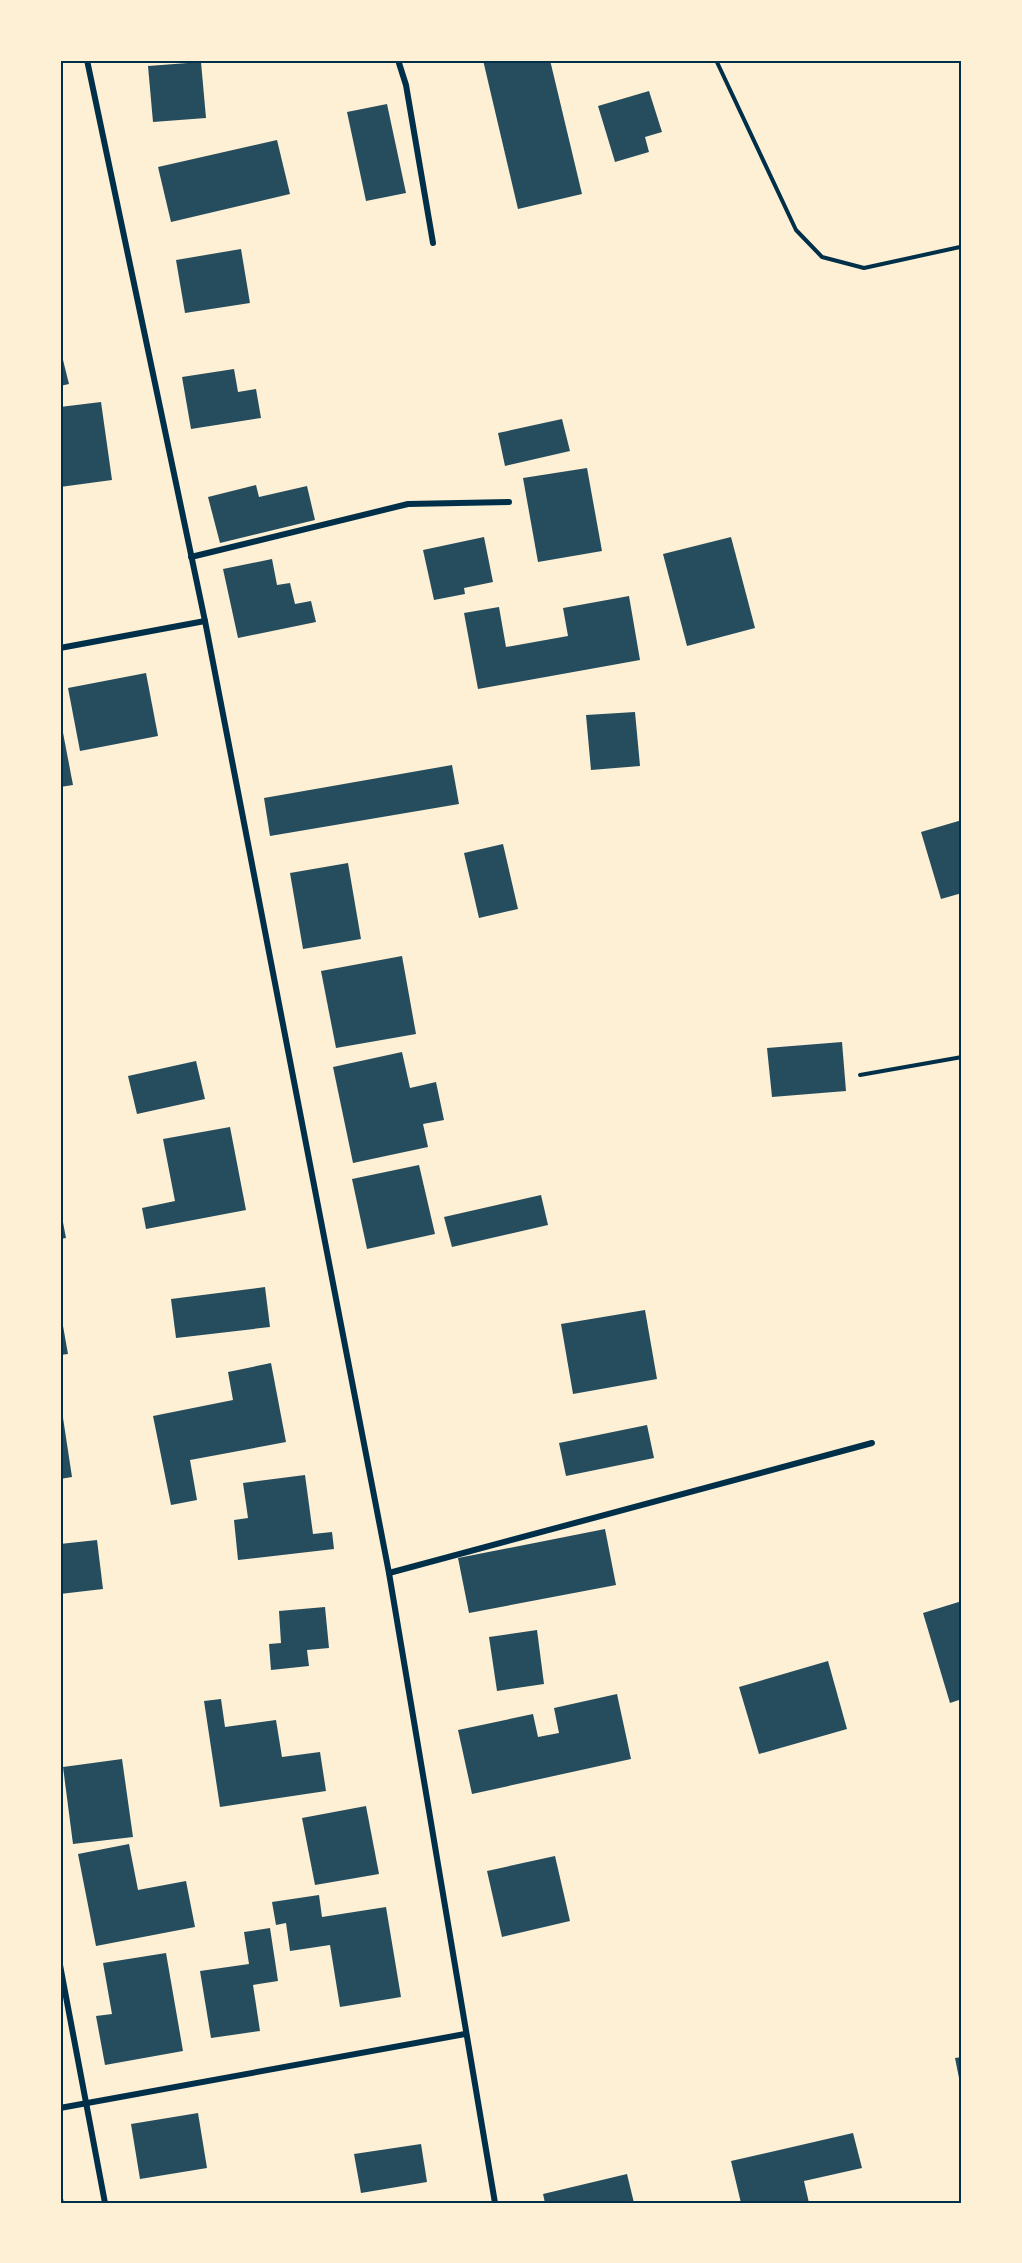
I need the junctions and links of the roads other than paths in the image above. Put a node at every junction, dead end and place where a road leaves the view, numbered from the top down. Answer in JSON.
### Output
{"nodes":[{"id":1,"x":87,"y":60,"type":"edge"},
{"id":2,"x":398,"y":60,"type":"edge"},
{"id":3,"x":434,"y":243,"type":"dead end"},
{"id":4,"x":509,"y":501,"type":"dead end"},
{"id":5,"x":191,"y":557,"type":"junction"},
{"id":6,"x":205,"y":621,"type":"junction"},
{"id":7,"x":60,"y":648,"type":"edge"},
{"id":8,"x":872,"y":1443,"type":"dead end"},
{"id":9,"x":389,"y":1573,"type":"junction"},
{"id":10,"x":60,"y":1965,"type":"edge"},
{"id":11,"x":465,"y":2034,"type":"junction"},
{"id":12,"x":86,"y":2103,"type":"junction"},
{"id":13,"x":60,"y":2108,"type":"edge"},
{"id":14,"x":105,"y":2203,"type":"edge"},
{"id":15,"x":495,"y":2203,"type":"edge"}],
"edges":[{"from":1,"to":5,"type":"street"},
{"from":2,"to":3,"type":"street"},
{"from":4,"to":5,"type":"street"},
{"from":5,"to":6,"type":"street"},
{"from":6,"to":7,"type":"street"},
{"from":6,"to":9,"type":"street"},
{"from":8,"to":9,"type":"street"},
{"from":9,"to":11,"type":"street"},
{"from":10,"to":12,"type":"street"},
{"from":11,"to":12,"type":"street"},
{"from":11,"to":15,"type":"street"},
{"from":12,"to":13,"type":"street"},
{"from":12,"to":14,"type":"street"}]}
